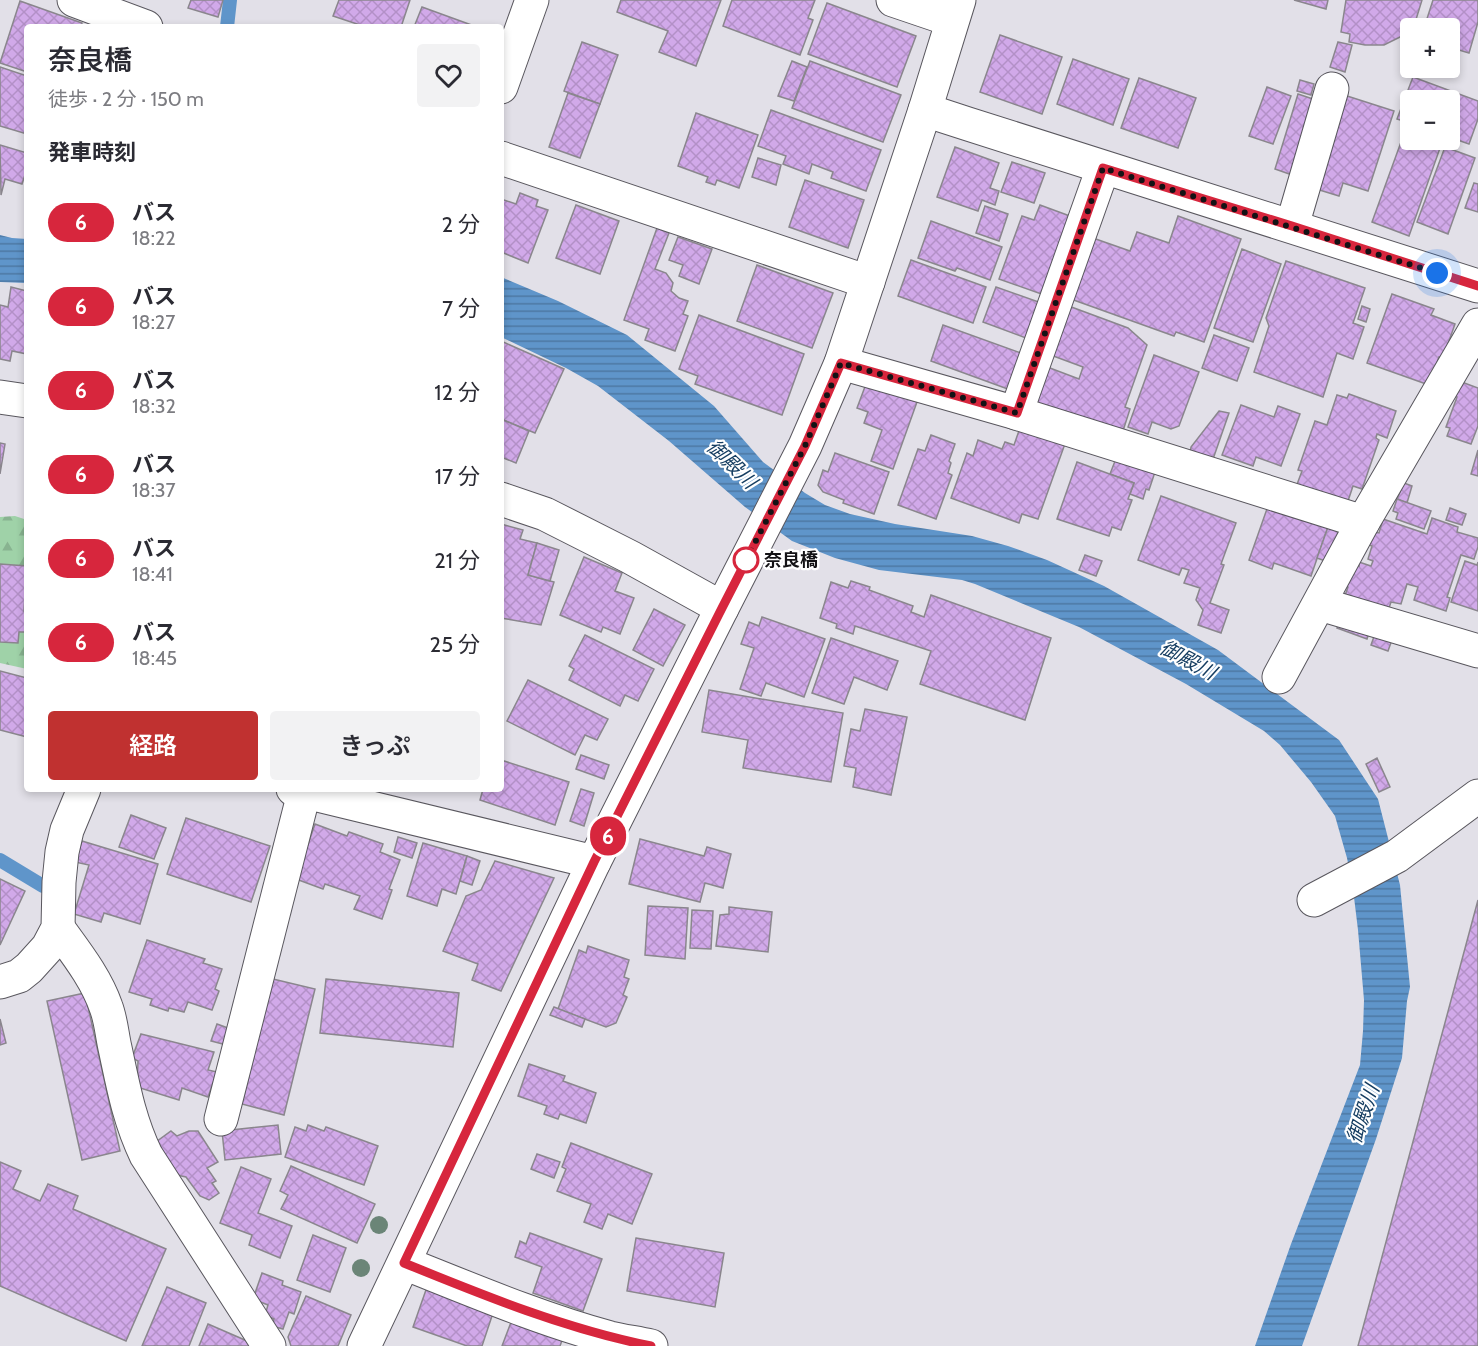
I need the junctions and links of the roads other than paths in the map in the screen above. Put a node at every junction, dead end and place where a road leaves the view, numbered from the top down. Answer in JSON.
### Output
{"nodes":[{"id":1,"x":74,"y":0,"type":"edge"},
{"id":2,"x":532,"y":0,"type":"edge"},
{"id":3,"x":893,"y":0,"type":"edge"},
{"id":4,"x":956,"y":10,"type":"edge"},
{"id":5,"x":138,"y":24,"type":"edge"},
{"id":6,"x":504,"y":79,"type":"edge"},
{"id":7,"x":1332,"y":89,"type":"dead end"},
{"id":8,"x":925,"y":110,"type":"junction"},
{"id":9,"x":504,"y":159,"type":"edge"},
{"id":10,"x":1103,"y":168,"type":"junction"},
{"id":11,"x":1292,"y":226,"type":"junction"},
{"id":12,"x":868,"y":282,"type":"junction"},
{"id":13,"x":1478,"y":286,"type":"edge"},
{"id":14,"x":1478,"y":325,"type":"edge"},
{"id":15,"x":841,"y":363,"type":"junction"},
{"id":16,"x":0,"y":398,"type":"edge"},
{"id":17,"x":24,"y":401,"type":"edge"},
{"id":18,"x":1017,"y":413,"type":"junction"},
{"id":19,"x":504,"y":500,"type":"edge"},
{"id":20,"x":1363,"y":522,"type":"junction"},
{"id":21,"x":1320,"y":604,"type":"junction"},
{"id":22,"x":722,"y":608,"type":"junction"},
{"id":23,"x":1478,"y":651,"type":"edge"},
{"id":24,"x":1279,"y":677,"type":"dead end"},
{"id":25,"x":83,"y":792,"type":"edge"},
{"id":26,"x":301,"y":792,"type":"edge"},
{"id":27,"x":309,"y":792,"type":"edge"},
{"id":28,"x":1478,"y":796,"type":"edge"},
{"id":29,"x":594,"y":862,"type":"junction"},
{"id":30,"x":1317,"y":898,"type":"dead end"},
{"id":31,"x":58,"y":928,"type":"junction"},
{"id":32,"x":0,"y":982,"type":"edge"},
{"id":33,"x":221,"y":1119,"type":"dead end"},
{"id":34,"x":404,"y":1263,"type":"junction"},
{"id":35,"x":269,"y":1346,"type":"edge"},
{"id":36,"x":364,"y":1346,"type":"edge"},
{"id":37,"x":651,"y":1346,"type":"edge"}],
"edges":[{"from":1,"to":5,"type":"street"},
{"from":2,"to":6,"type":"street"},
{"from":3,"to":4,"type":"street"},
{"from":4,"to":8,"type":"street"},
{"from":7,"to":11,"type":"street"},
{"from":8,"to":10,"type":"street"},
{"from":8,"to":12,"type":"street"},
{"from":9,"to":12,"type":"street"},
{"from":10,"to":11,"type":"street"},
{"from":10,"to":18,"type":"street"},
{"from":11,"to":13,"type":"street"},
{"from":12,"to":15,"type":"street"},
{"from":14,"to":20,"type":"street"},
{"from":15,"to":18,"type":"street"},
{"from":15,"to":22,"type":"street"},
{"from":16,"to":17,"type":"street"},
{"from":18,"to":20,"type":"street"},
{"from":19,"to":22,"type":"street"},
{"from":20,"to":21,"type":"street"},
{"from":21,"to":23,"type":"street"},
{"from":21,"to":24,"type":"street"},
{"from":22,"to":29,"type":"street"},
{"from":25,"to":31,"type":"street"},
{"from":26,"to":33,"type":"street"},
{"from":27,"to":29,"type":"street"},
{"from":28,"to":30,"type":"street"},
{"from":29,"to":34,"type":"street"},
{"from":31,"to":32,"type":"street"},
{"from":31,"to":35,"type":"street"},
{"from":34,"to":36,"type":"street"},
{"from":34,"to":37,"type":"street"}]}
